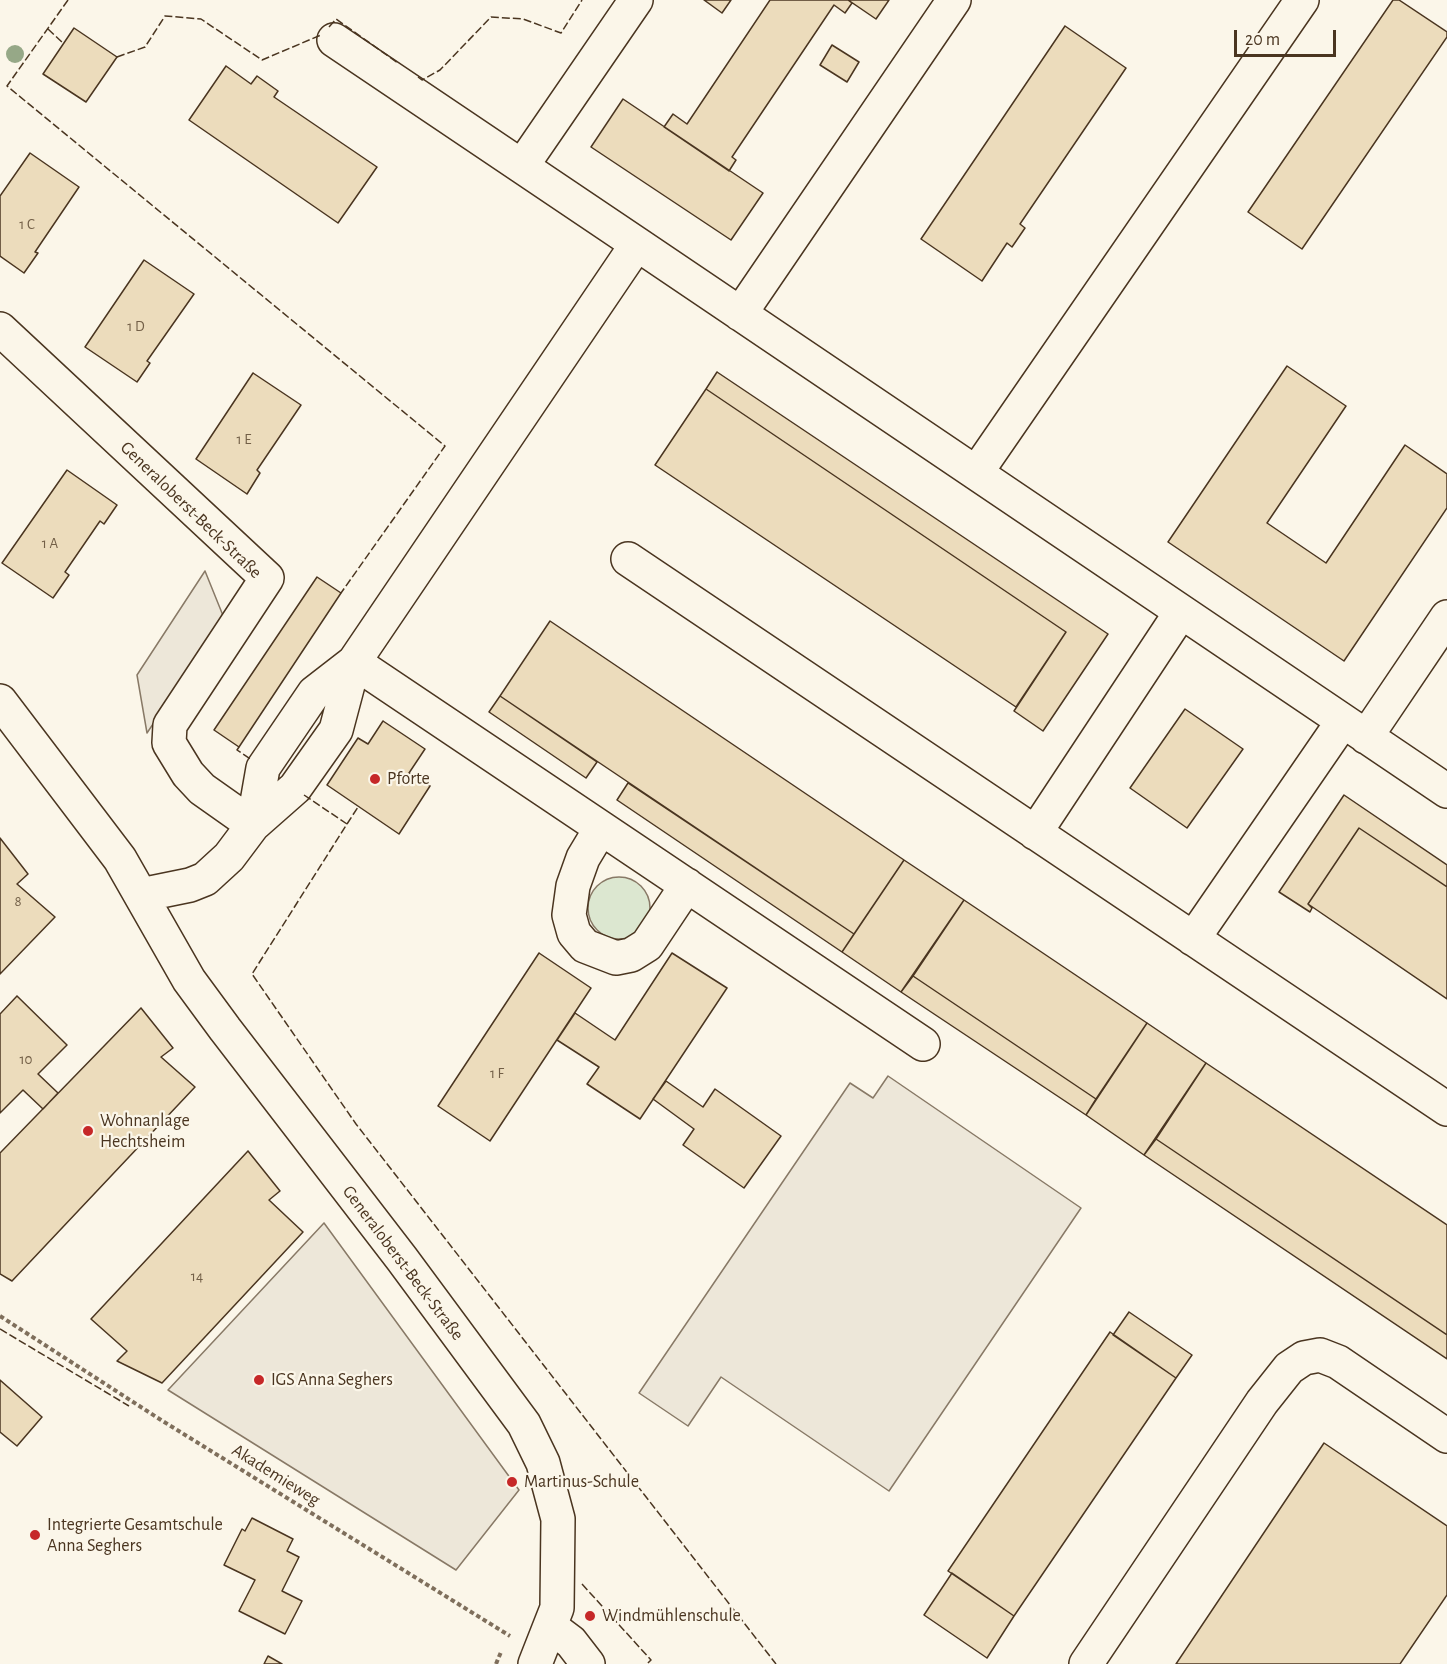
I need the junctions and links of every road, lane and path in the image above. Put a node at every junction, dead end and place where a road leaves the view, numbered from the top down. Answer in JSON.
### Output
{"nodes":[{"id":1,"x":636,"y":0,"type":"edge"},
{"id":2,"x":954,"y":0,"type":"edge"},
{"id":3,"x":1302,"y":0,"type":"edge"},
{"id":4,"x":334,"y":40,"type":"dead end"},
{"id":5,"x":522,"y":166,"type":"junction"},
{"id":6,"x":637,"y":244,"type":"junction"},
{"id":7,"x":740,"y":314,"type":"junction"},
{"id":8,"x":0,"y":329,"type":"edge"},
{"id":9,"x":976,"y":473,"type":"junction"},
{"id":10,"x":628,"y":559,"type":"dead end"},
{"id":11,"x":1181,"y":612,"type":"junction"},
{"id":12,"x":1447,"y":617,"type":"edge"},
{"id":13,"x":354,"y":662,"type":"junction"},
{"id":14,"x":0,"y":700,"type":"edge"},
{"id":15,"x":1355,"y":729,"type":"junction"},
{"id":16,"x":1447,"y":791,"type":"edge"},
{"id":17,"x":253,"y":825,"type":"junction"},
{"id":18,"x":602,"y":828,"type":"junction"},
{"id":19,"x":1035,"y":832,"type":"junction"},
{"id":20,"x":687,"y":885,"type":"junction"},
{"id":21,"x":141,"y":895,"type":"junction"},
{"id":22,"x":1193,"y":939,"type":"junction"},
{"id":23,"x":923,"y":1044,"type":"dead end"},
{"id":24,"x":1447,"y":1109,"type":"edge"},
{"id":25,"x":0,"y":1316,"type":"edge"},
{"id":26,"x":1447,"y":1436,"type":"edge"},
{"id":27,"x":542,"y":1648,"type":"edge"},
{"id":28,"x":588,"y":1664,"type":"edge"},
{"id":29,"x":1086,"y":1664,"type":"edge"}],
"edges":[{"from":1,"to":5,"type":"street"},
{"from":2,"to":7,"type":"street"},
{"from":3,"to":9,"type":"street"},
{"from":4,"to":5,"type":"street"},
{"from":5,"to":6,"type":"street"},
{"from":6,"to":7,"type":"street"},
{"from":6,"to":13,"type":"street"},
{"from":7,"to":9,"type":"street"},
{"from":8,"to":17,"type":"street","name":"Generaloberst-Beck-Straße"},
{"from":9,"to":11,"type":"street"},
{"from":10,"to":19,"type":"street"},
{"from":11,"to":15,"type":"street"},
{"from":11,"to":19,"type":"street"},
{"from":12,"to":15,"type":"street"},
{"from":13,"to":17,"type":"street"},
{"from":13,"to":18,"type":"street"},
{"from":14,"to":21,"type":"street","name":"Generaloberst-Beck-Straße"},
{"from":15,"to":16,"type":"street"},
{"from":15,"to":22,"type":"street"},
{"from":17,"to":21,"type":"street"},
{"from":18,"to":20,"type":"street"},
{"from":18,"to":20,"type":"street"},
{"from":19,"to":22,"type":"street"},
{"from":20,"to":23,"type":"street"},
{"from":21,"to":27,"type":"street","name":"Generaloberst-Beck-Straße"},
{"from":22,"to":24,"type":"street"},
{"from":25,"to":27,"type":"path","name":"Akademieweg"},
{"from":26,"to":29,"type":"street"},
{"from":27,"to":28,"type":"street"}]}
